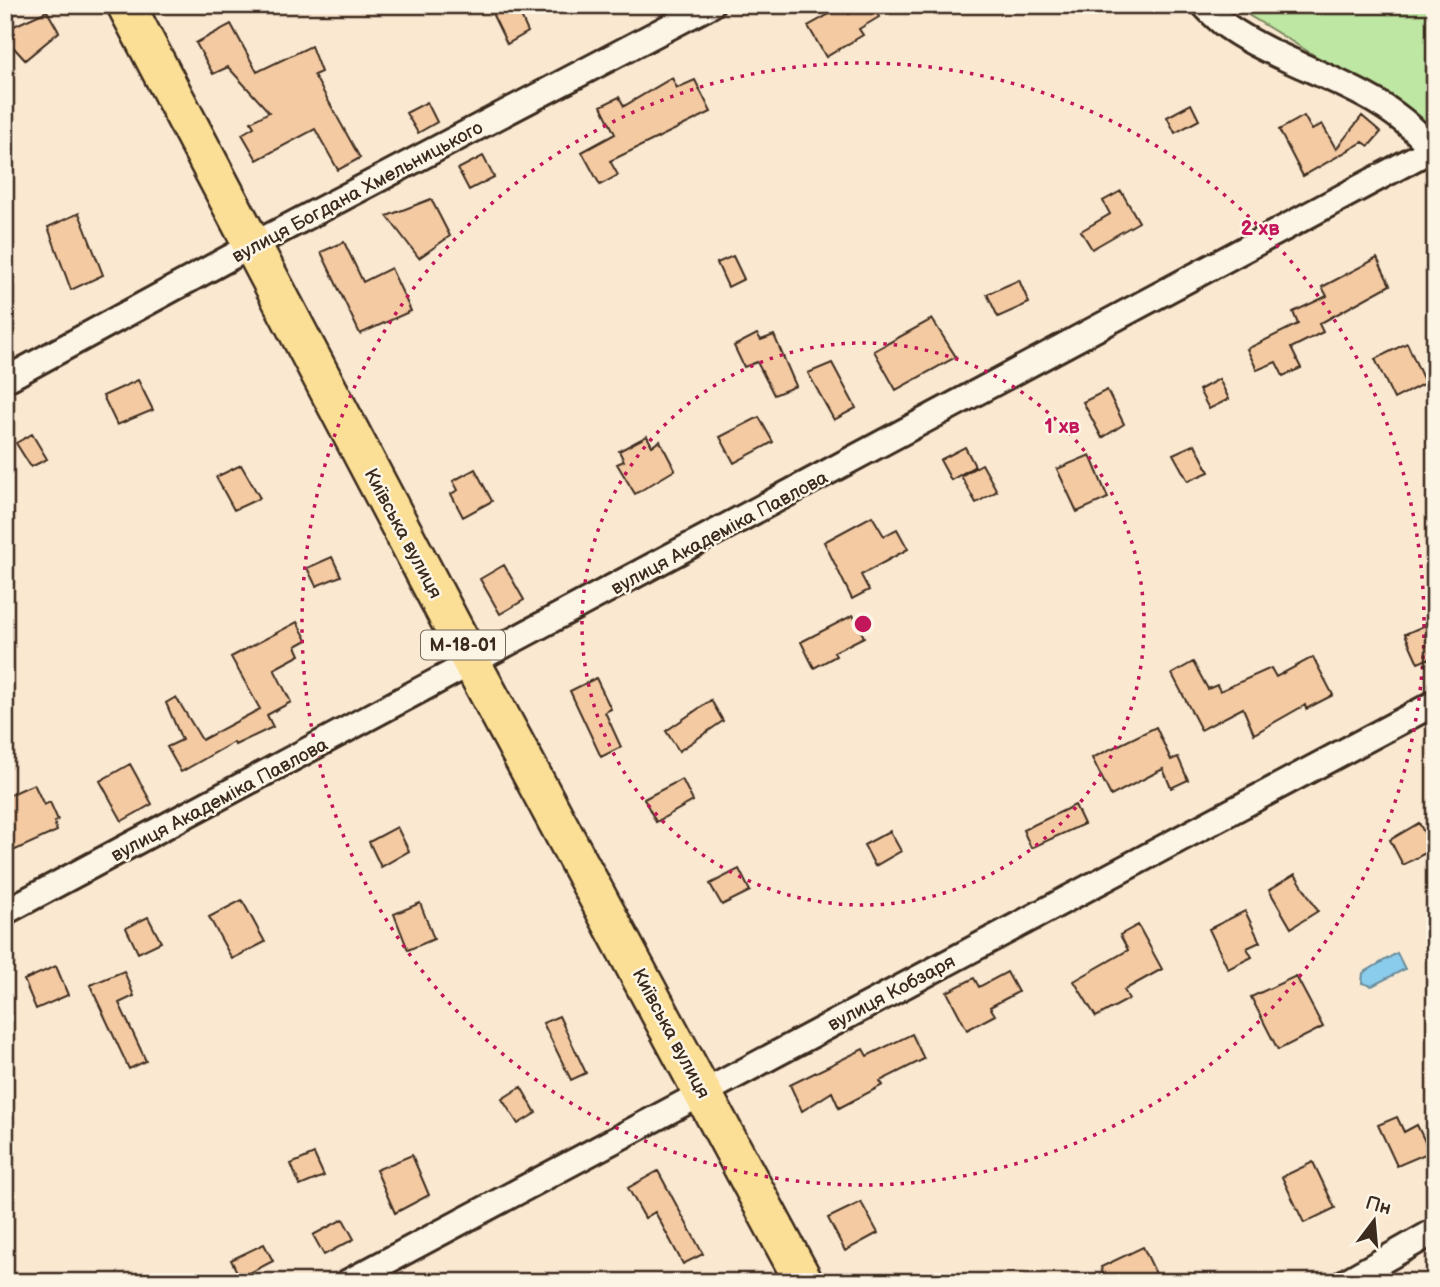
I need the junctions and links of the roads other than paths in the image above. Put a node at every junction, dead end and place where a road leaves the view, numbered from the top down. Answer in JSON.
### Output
{"nodes":[{"id":1,"x":126,"y":5,"type":"edge"},
{"id":2,"x":711,"y":5,"type":"edge"},
{"id":3,"x":1204,"y":5,"type":"edge"},
{"id":4,"x":1433,"y":152,"type":"edge"},
{"id":5,"x":253,"y":245,"type":"junction"},
{"id":6,"x":5,"y":380,"type":"edge"},
{"id":7,"x":473,"y":664,"type":"junction"},
{"id":8,"x":1435,"y":703,"type":"edge"},
{"id":9,"x":5,"y":912,"type":"edge"},
{"id":10,"x":703,"y":1091,"type":"junction"},
{"id":11,"x":1435,"y":1231,"type":"edge"},
{"id":12,"x":348,"y":1282,"type":"edge"},
{"id":13,"x":804,"y":1282,"type":"edge"},
{"id":14,"x":1345,"y":1282,"type":"edge"}],
"edges":[{"from":1,"to":5,"type":"highway","name":"Київська вулиця","number":"М-18-01"},
{"from":2,"to":5,"type":"street","name":"вулиця Богдана Хмельницького"},
{"from":3,"to":4,"type":"street"},
{"from":4,"to":7,"type":"street","name":"вулиця Академіка Павлова"},
{"from":5,"to":6,"type":"street","name":"вулиця Богдана Хмельницького"},
{"from":5,"to":7,"type":"highway","name":"Київська вулиця","number":"М-18-01"},
{"from":7,"to":9,"type":"street","name":"вулиця Академіка Павлова"},
{"from":7,"to":10,"type":"highway","name":"Київська вулиця","number":"М-18-01"},
{"from":8,"to":10,"type":"street","name":"вулиця Кобзаря"},
{"from":10,"to":12,"type":"street","name":"вулиця Кобзаря"},
{"from":10,"to":13,"type":"highway","name":"Київська вулиця","number":"М-18-01"},
{"from":11,"to":14,"type":"street"}]}
